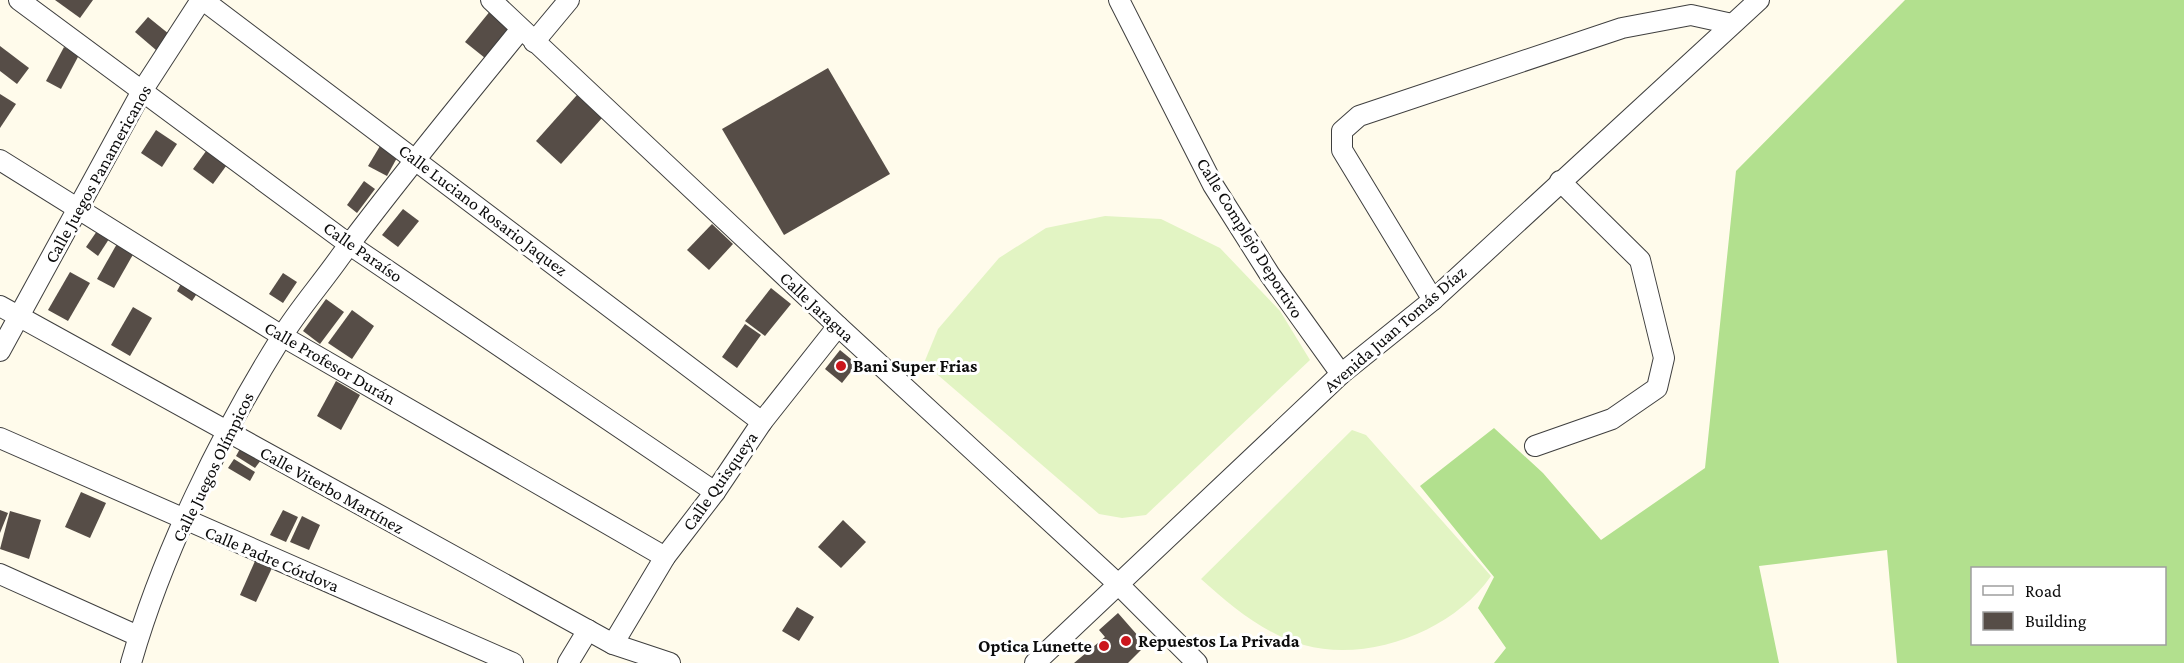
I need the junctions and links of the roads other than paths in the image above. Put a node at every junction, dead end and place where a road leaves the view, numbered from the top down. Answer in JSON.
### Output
{"nodes":[{"id":1,"x":19,"y":0,"type":"edge"},
{"id":2,"x":202,"y":0,"type":"edge"},
{"id":3,"x":491,"y":0,"type":"edge"},
{"id":4,"x":569,"y":0,"type":"edge"},
{"id":5,"x":1119,"y":0,"type":"edge"},
{"id":6,"x":1759,"y":0,"type":"edge"},
{"id":7,"x":1732,"y":24,"type":"junction"},
{"id":8,"x":527,"y":35,"type":"junction"},
{"id":9,"x":142,"y":91,"type":"junction"},
{"id":10,"x":416,"y":159,"type":"junction"},
{"id":11,"x":0,"y":160,"type":"edge"},
{"id":12,"x":1560,"y":181,"type":"junction"},
{"id":13,"x":79,"y":207,"type":"junction"},
{"id":14,"x":350,"y":245,"type":"junction"},
{"id":15,"x":1433,"y":300,"type":"junction"},
{"id":16,"x":0,"y":306,"type":"edge"},
{"id":17,"x":19,"y":318,"type":"junction"},
{"id":18,"x":838,"y":326,"type":"junction"},
{"id":19,"x":282,"y":336,"type":"junction"},
{"id":20,"x":0,"y":351,"type":"edge"},
{"id":21,"x":1341,"y":374,"type":"junction"},
{"id":22,"x":762,"y":422,"type":"junction"},
{"id":23,"x":226,"y":432,"type":"junction"},
{"id":24,"x":0,"y":438,"type":"edge"},
{"id":25,"x":1535,"y":446,"type":"dead end"},
{"id":26,"x":715,"y":492,"type":"junction"},
{"id":27,"x":185,"y":521,"type":"junction"},
{"id":28,"x":665,"y":557,"type":"junction"},
{"id":29,"x":0,"y":574,"type":"edge"},
{"id":30,"x":1118,"y":584,"type":"junction"},
{"id":31,"x":588,"y":630,"type":"junction"},
{"id":32,"x":138,"y":636,"type":"junction"},
{"id":33,"x":613,"y":644,"type":"junction"},
{"id":34,"x":130,"y":663,"type":"edge"},
{"id":35,"x":513,"y":663,"type":"edge"},
{"id":36,"x":568,"y":663,"type":"edge"},
{"id":37,"x":670,"y":663,"type":"edge"},
{"id":38,"x":1035,"y":663,"type":"edge"},
{"id":39,"x":1197,"y":663,"type":"edge"}],
"edges":[{"from":1,"to":9,"type":"street","name":"Calle Paraíso"},
{"from":2,"to":9,"type":"street","name":"Calle Juegos Panamericanos"},
{"from":2,"to":10,"type":"street","name":"Calle Luciano Rosario Jaquez"},
{"from":3,"to":8,"type":"street","name":"Calle Jaragua"},
{"from":4,"to":8,"type":"street","name":"Calle Juegos Olímpicos"},
{"from":5,"to":21,"type":"street","name":"Calle Complejo Deportivo"},
{"from":6,"to":7,"type":"street","name":"Avenida Juan Tomás Díaz"},
{"from":7,"to":12,"type":"street","name":"Avenida Juan Tomás Díaz"},
{"from":7,"to":15,"type":"street"},
{"from":8,"to":10,"type":"street","name":"Calle Juegos Olímpicos"},
{"from":8,"to":18,"type":"street","name":"Calle Jaragua"},
{"from":9,"to":13,"type":"street","name":"Calle Juegos Panamericanos"},
{"from":9,"to":14,"type":"street","name":"Calle Paraíso"},
{"from":10,"to":14,"type":"street","name":"Calle Juegos Olímpicos"},
{"from":10,"to":22,"type":"street","name":"Calle Luciano Rosario Jaquez"},
{"from":11,"to":13,"type":"street","name":"Calle Profesor Durán"},
{"from":12,"to":15,"type":"street","name":"Avenida Juan Tomás Díaz"},
{"from":12,"to":25,"type":"street"},
{"from":13,"to":17,"type":"street","name":"Calle Juegos Panamericanos"},
{"from":13,"to":19,"type":"street","name":"Calle Profesor Durán"},
{"from":14,"to":19,"type":"street","name":"Calle Juegos Olímpicos"},
{"from":14,"to":26,"type":"street","name":"Calle Paraíso"},
{"from":15,"to":21,"type":"street","name":"Avenida Juan Tomás Díaz"},
{"from":16,"to":17,"type":"street","name":"Calle Viterbo Martínez"},
{"from":17,"to":20,"type":"street","name":"Calle Juegos Panamericanos"},
{"from":17,"to":23,"type":"street","name":"Calle Viterbo Martínez"},
{"from":18,"to":22,"type":"street","name":"Calle Quisqueya"},
{"from":18,"to":30,"type":"street","name":"Calle Jaragua"},
{"from":19,"to":23,"type":"street","name":"Calle Juegos Olímpicos"},
{"from":19,"to":28,"type":"street","name":"Calle Profesor Durán"},
{"from":21,"to":30,"type":"street","name":"Avenida Juan Tomás Díaz"},
{"from":22,"to":26,"type":"street","name":"Calle Quisqueya"},
{"from":23,"to":27,"type":"street","name":"Calle Juegos Olímpicos"},
{"from":23,"to":31,"type":"street","name":"Calle Viterbo Martínez"},
{"from":24,"to":27,"type":"street","name":"Calle Padre Córdova"},
{"from":26,"to":28,"type":"street","name":"Calle Quisqueya"},
{"from":27,"to":32,"type":"street","name":"Calle Juegos Olímpicos"},
{"from":27,"to":35,"type":"street","name":"Calle Padre Córdova"},
{"from":28,"to":33,"type":"street","name":"Calle Quisqueya"},
{"from":29,"to":32,"type":"street"},
{"from":30,"to":38,"type":"street","name":"Avenida Juan Tomás Díaz"},
{"from":30,"to":39,"type":"street","name":"Calle Jaragua"},
{"from":31,"to":33,"type":"street","name":"Calle Viterbo Martínez"},
{"from":31,"to":36,"type":"street"},
{"from":32,"to":34,"type":"street","name":"Calle Juegos Olímpicos"},
{"from":33,"to":37,"type":"street","name":"Calle Viterbo Martínez"}]}
